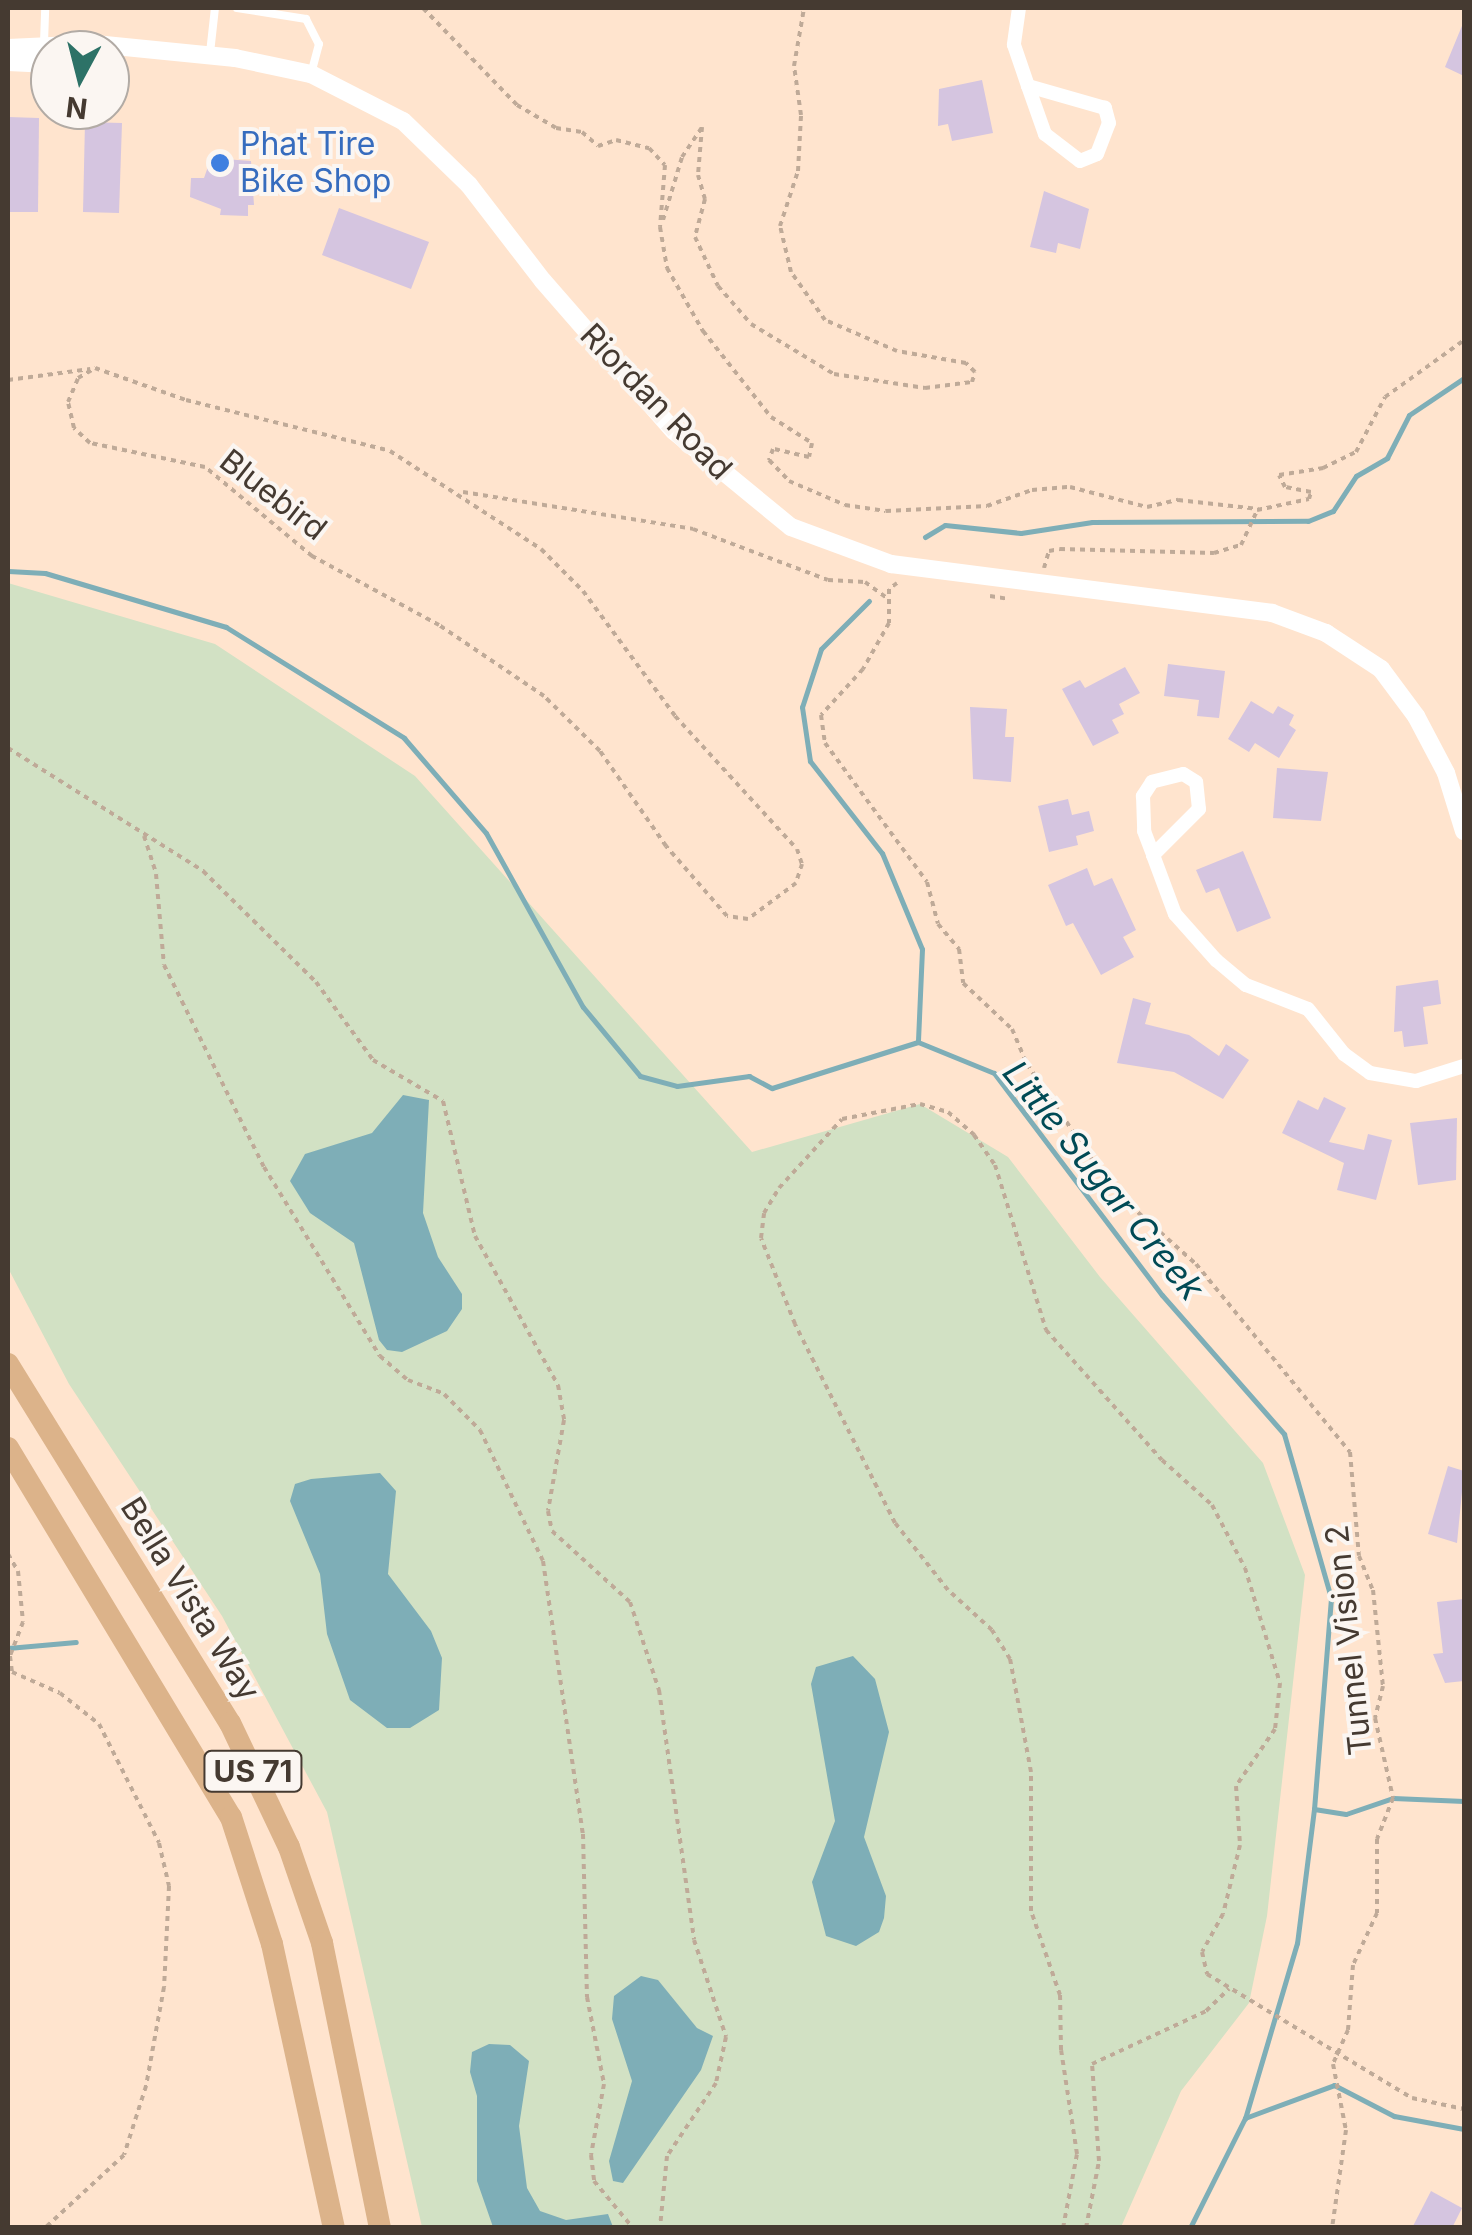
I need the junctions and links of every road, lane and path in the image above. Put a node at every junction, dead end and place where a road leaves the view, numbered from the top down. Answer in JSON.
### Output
{"nodes":[{"id":1,"x":216,"y":8,"type":"edge"},
{"id":2,"x":237,"y":8,"type":"edge"},
{"id":3,"x":423,"y":8,"type":"edge"},
{"id":4,"x":804,"y":8,"type":"edge"},
{"id":5,"x":1019,"y":8,"type":"edge"},
{"id":6,"x":130,"y":52,"type":"edge"},
{"id":7,"x":210,"y":54,"type":"junction"},
{"id":8,"x":310,"y":74,"type":"junction"},
{"id":9,"x":1028,"y":86,"type":"junction"},
{"id":10,"x":660,"y":227,"type":"junction"},
{"id":11,"x":1464,"y":340,"type":"edge"},
{"id":12,"x":95,"y":368,"type":"junction"},
{"id":13,"x":8,"y":380,"type":"edge"},
{"id":14,"x":458,"y":492,"type":"junction"},
{"id":15,"x":1262,"y":509,"type":"junction"},
{"id":16,"x":901,"y":582,"type":"dead end"},
{"id":17,"x":1041,"y":583,"type":"junction"},
{"id":18,"x":986,"y":596,"type":"dead end"},
{"id":19,"x":888,"y":599,"type":"junction"},
{"id":20,"x":1019,"y":599,"type":"dead end"},
{"id":21,"x":8,"y":748,"type":"edge"},
{"id":22,"x":1464,"y":831,"type":"edge"},
{"id":23,"x":144,"y":836,"type":"junction"},
{"id":24,"x":1153,"y":855,"type":"junction"},
{"id":25,"x":1464,"y":1066,"type":"edge"},
{"id":26,"x":8,"y":1364,"type":"edge"},
{"id":27,"x":8,"y":1448,"type":"edge"},
{"id":28,"x":8,"y":1554,"type":"edge"},
{"id":29,"x":1230,"y":1988,"type":"junction"},
{"id":30,"x":1337,"y":2054,"type":"junction"},
{"id":31,"x":1464,"y":2109,"type":"edge"},
{"id":32,"x":45,"y":2228,"type":"edge"},
{"id":33,"x":334,"y":2228,"type":"edge"},
{"id":34,"x":380,"y":2228,"type":"edge"},
{"id":35,"x":632,"y":2228,"type":"edge"},
{"id":36,"x":660,"y":2228,"type":"edge"},
{"id":37,"x":1063,"y":2228,"type":"edge"},
{"id":38,"x":1086,"y":2228,"type":"edge"},
{"id":39,"x":1332,"y":2228,"type":"edge"}],
"edges":[{"from":1,"to":7,"type":"lane"},
{"from":2,"to":8,"type":"lane"},
{"from":3,"to":10,"type":"path"},
{"from":4,"to":10,"type":"path"},
{"from":5,"to":9,"type":"street"},
{"from":6,"to":7,"type":"street","name":"Riordan Road"},
{"from":7,"to":8,"type":"street","name":"Riordan Road"},
{"from":8,"to":17,"type":"street","name":"Riordan Road"},
{"from":9,"to":9,"type":"street"},
{"from":10,"to":15,"type":"path"},
{"from":11,"to":15,"type":"path"},
{"from":12,"to":13,"type":"path"},
{"from":12,"to":14,"type":"path","name":"Bluebird"},
{"from":12,"to":14,"type":"path","name":"Bluebird"},
{"from":14,"to":19,"type":"path"},
{"from":15,"to":17,"type":"path"},
{"from":16,"to":19,"type":"path","name":"Tunnel Vision 2"},
{"from":17,"to":22,"type":"street","name":"Riordan Road"},
{"from":18,"to":20,"type":"path"},
{"from":19,"to":30,"type":"path","name":"Tunnel Vision 2"},
{"from":21,"to":23,"type":"path"},
{"from":23,"to":35,"type":"path"},
{"from":23,"to":36,"type":"path"},
{"from":24,"to":24,"type":"street"},
{"from":24,"to":25,"type":"street"},
{"from":26,"to":34,"type":"main road","name":"Bella Vista Way","number":"US 71"},
{"from":27,"to":33,"type":"main road","number":"US 71"},
{"from":28,"to":32,"type":"path"},
{"from":29,"to":30,"type":"path"},
{"from":29,"to":37,"type":"path"},
{"from":29,"to":38,"type":"path"},
{"from":30,"to":31,"type":"path"},
{"from":30,"to":39,"type":"path","name":"Tunnel Vision 2"}]}
